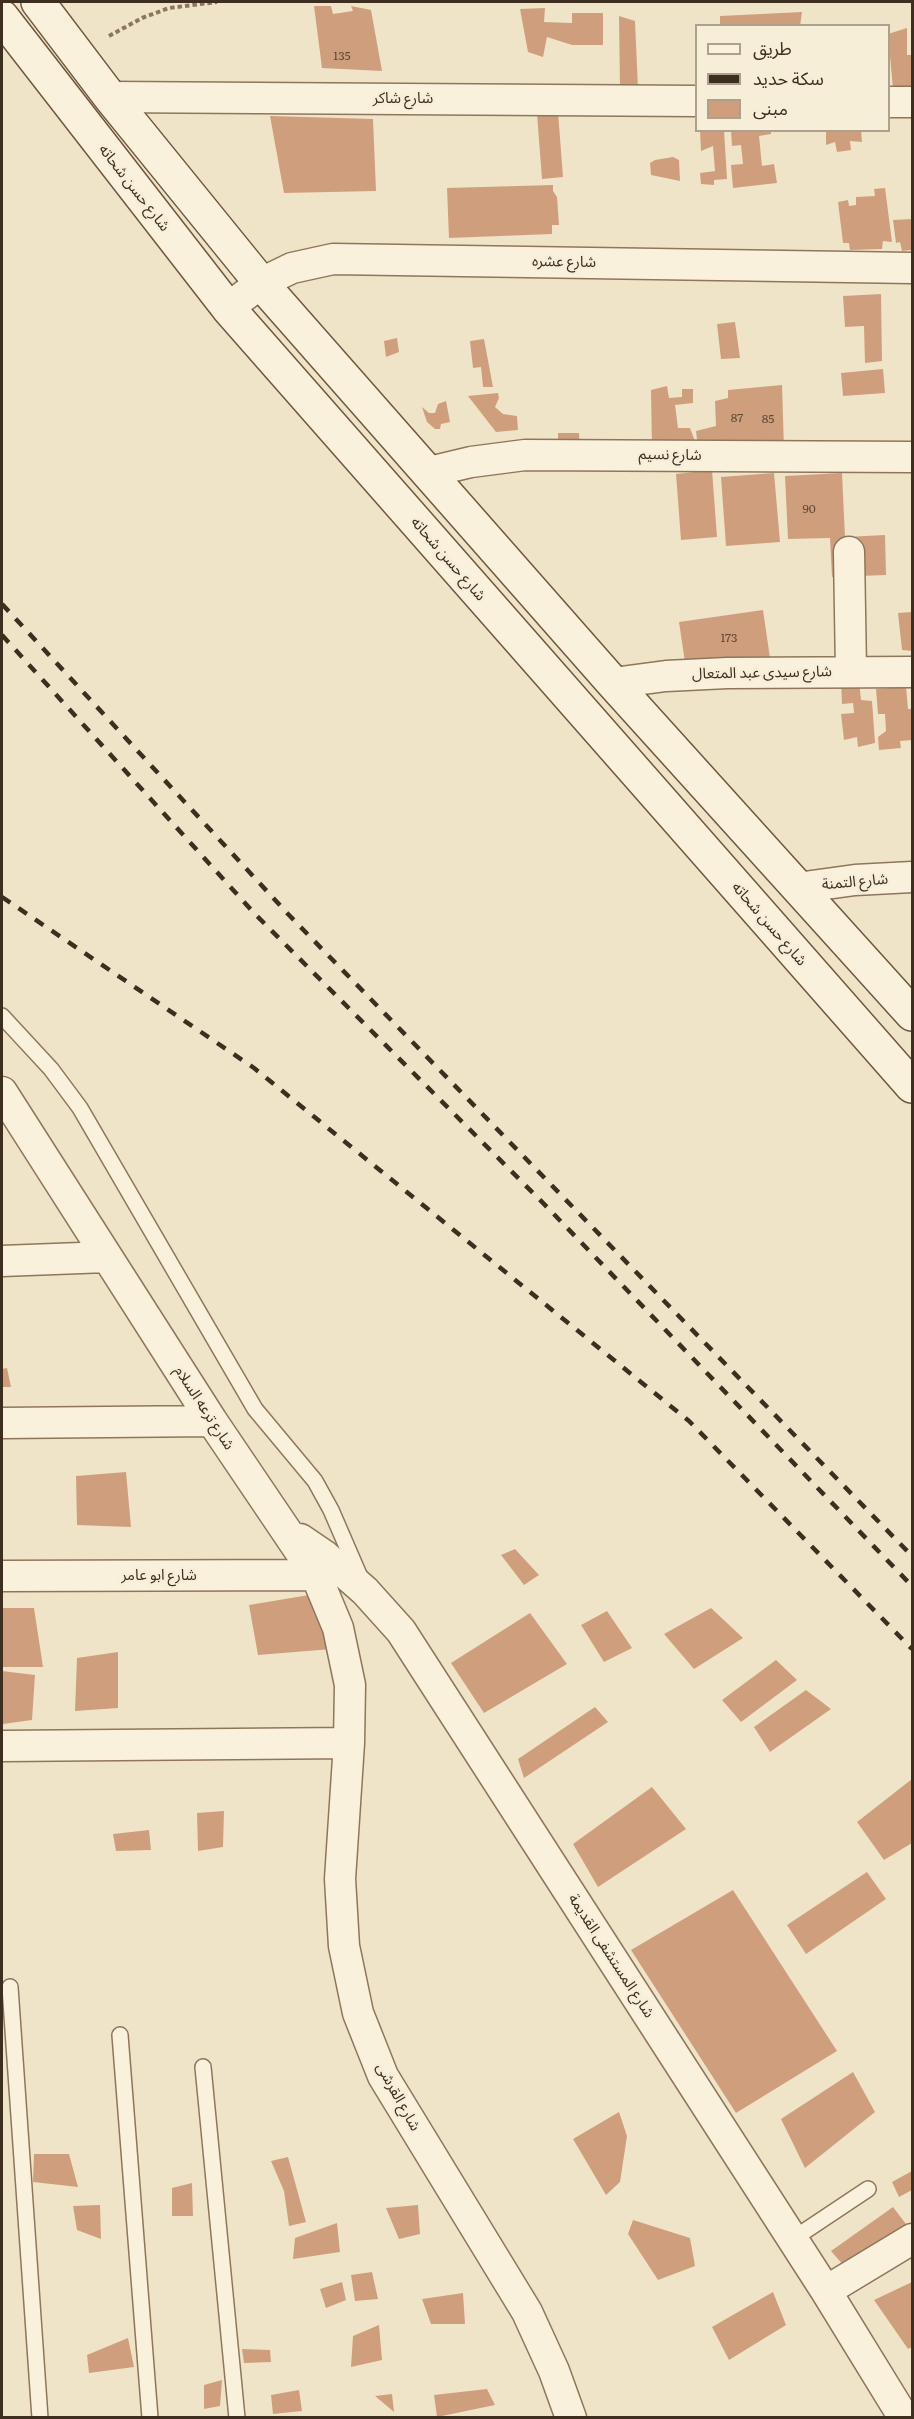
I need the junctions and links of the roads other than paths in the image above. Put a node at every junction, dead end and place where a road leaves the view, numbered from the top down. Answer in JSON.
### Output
{"nodes":[{"id":1,"x":38,"y":2,"type":"edge"},
{"id":2,"x":2,"y":17,"type":"edge"},
{"id":3,"x":110,"y":97,"type":"junction"},
{"id":4,"x":695,"y":101,"type":"edge"},
{"id":5,"x":890,"y":102,"type":"edge"},
{"id":6,"x":912,"y":102,"type":"edge"},
{"id":7,"x":912,"y":268,"type":"edge"},
{"id":8,"x":261,"y":283,"type":"junction"},
{"id":9,"x":228,"y":308,"type":"junction"},
{"id":10,"x":912,"y":457,"type":"edge"},
{"id":11,"x":429,"y":472,"type":"junction"},
{"id":12,"x":849,"y":552,"type":"dead end"},
{"id":13,"x":851,"y":671,"type":"junction"},
{"id":14,"x":912,"y":672,"type":"edge"},
{"id":15,"x":613,"y":683,"type":"junction"},
{"id":16,"x":912,"y":877,"type":"edge"},
{"id":17,"x":797,"y":888,"type":"junction"},
{"id":18,"x":912,"y":1014,"type":"edge"},
{"id":19,"x":2,"y":1016,"type":"edge"},
{"id":20,"x":912,"y":1086,"type":"edge"},
{"id":21,"x":2,"y":1093,"type":"edge"},
{"id":22,"x":107,"y":1257,"type":"junction"},
{"id":23,"x":2,"y":1261,"type":"edge"},
{"id":24,"x":212,"y":1421,"type":"junction"},
{"id":25,"x":2,"y":1423,"type":"edge"},
{"id":26,"x":282,"y":1526,"type":"junction"},
{"id":27,"x":316,"y":1575,"type":"junction"},
{"id":28,"x":2,"y":1576,"type":"edge"},
{"id":29,"x":365,"y":1591,"type":"junction"},
{"id":30,"x":349,"y":1743,"type":"junction"},
{"id":31,"x":2,"y":1746,"type":"edge"},
{"id":32,"x":10,"y":1987,"type":"dead end"},
{"id":33,"x":120,"y":2035,"type":"dead end"},
{"id":34,"x":203,"y":2067,"type":"dead end"},
{"id":35,"x":868,"y":2189,"type":"dead end"},
{"id":36,"x":793,"y":2239,"type":"junction"},
{"id":37,"x":912,"y":2239,"type":"edge"},
{"id":38,"x":826,"y":2291,"type":"junction"},
{"id":39,"x":40,"y":2418,"type":"edge"},
{"id":40,"x":150,"y":2418,"type":"edge"},
{"id":41,"x":237,"y":2418,"type":"edge"},
{"id":42,"x":571,"y":2418,"type":"edge"},
{"id":43,"x":904,"y":2418,"type":"edge"}],
"edges":[{"from":1,"to":3,"type":"main road"},
{"from":2,"to":9,"type":"main road","name":"شارع حسن شحاته"},
{"from":3,"to":4,"type":"street","name":"شارع شاكر"},
{"from":3,"to":8,"type":"main road"},
{"from":5,"to":6,"type":"street"},
{"from":7,"to":8,"type":"street","name":"شارع عشره"},
{"from":8,"to":9,"type":"street","name":"شارع عشره"},
{"from":8,"to":11,"type":"main road"},
{"from":9,"to":20,"type":"main road","name":"شارع حسن شحاته"},
{"from":10,"to":11,"type":"street","name":"شارع نسيم"},
{"from":11,"to":15,"type":"main road"},
{"from":12,"to":13,"type":"street"},
{"from":13,"to":14,"type":"street","name":"شارع سيدى عبد المتعال"},
{"from":13,"to":15,"type":"street","name":"شارع سيدى عبد المتعال"},
{"from":15,"to":17,"type":"main road"},
{"from":16,"to":17,"type":"street","name":"شارع التمنة"},
{"from":17,"to":18,"type":"main road"},
{"from":19,"to":29,"type":"lane"},
{"from":21,"to":22,"type":"street","name":"شارع ترعه السلام"},
{"from":22,"to":23,"type":"street"},
{"from":22,"to":24,"type":"street","name":"شارع ترعه السلام"},
{"from":24,"to":25,"type":"street"},
{"from":24,"to":26,"type":"street","name":"شارع ترعه السلام"},
{"from":26,"to":27,"type":"street","name":"شارع ترعه السلام"},
{"from":26,"to":29,"type":"street","name":"شارع المستشفى القديمة"},
{"from":27,"to":28,"type":"street","name":"شارع ابو عامر"},
{"from":27,"to":30,"type":"street","name":"شارع ترعه السلام"},
{"from":29,"to":36,"type":"street","name":"شارع المستشفى القديمة"},
{"from":30,"to":31,"type":"street"},
{"from":30,"to":42,"type":"street","name":"شارع القرشى"},
{"from":32,"to":39,"type":"lane"},
{"from":33,"to":40,"type":"lane"},
{"from":34,"to":41,"type":"lane"},
{"from":35,"to":36,"type":"lane"},
{"from":36,"to":38,"type":"street","name":"شارع المستشفى القديمة"},
{"from":37,"to":38,"type":"street"},
{"from":38,"to":43,"type":"street","name":"شارع المستشفى القديمة"}]}
